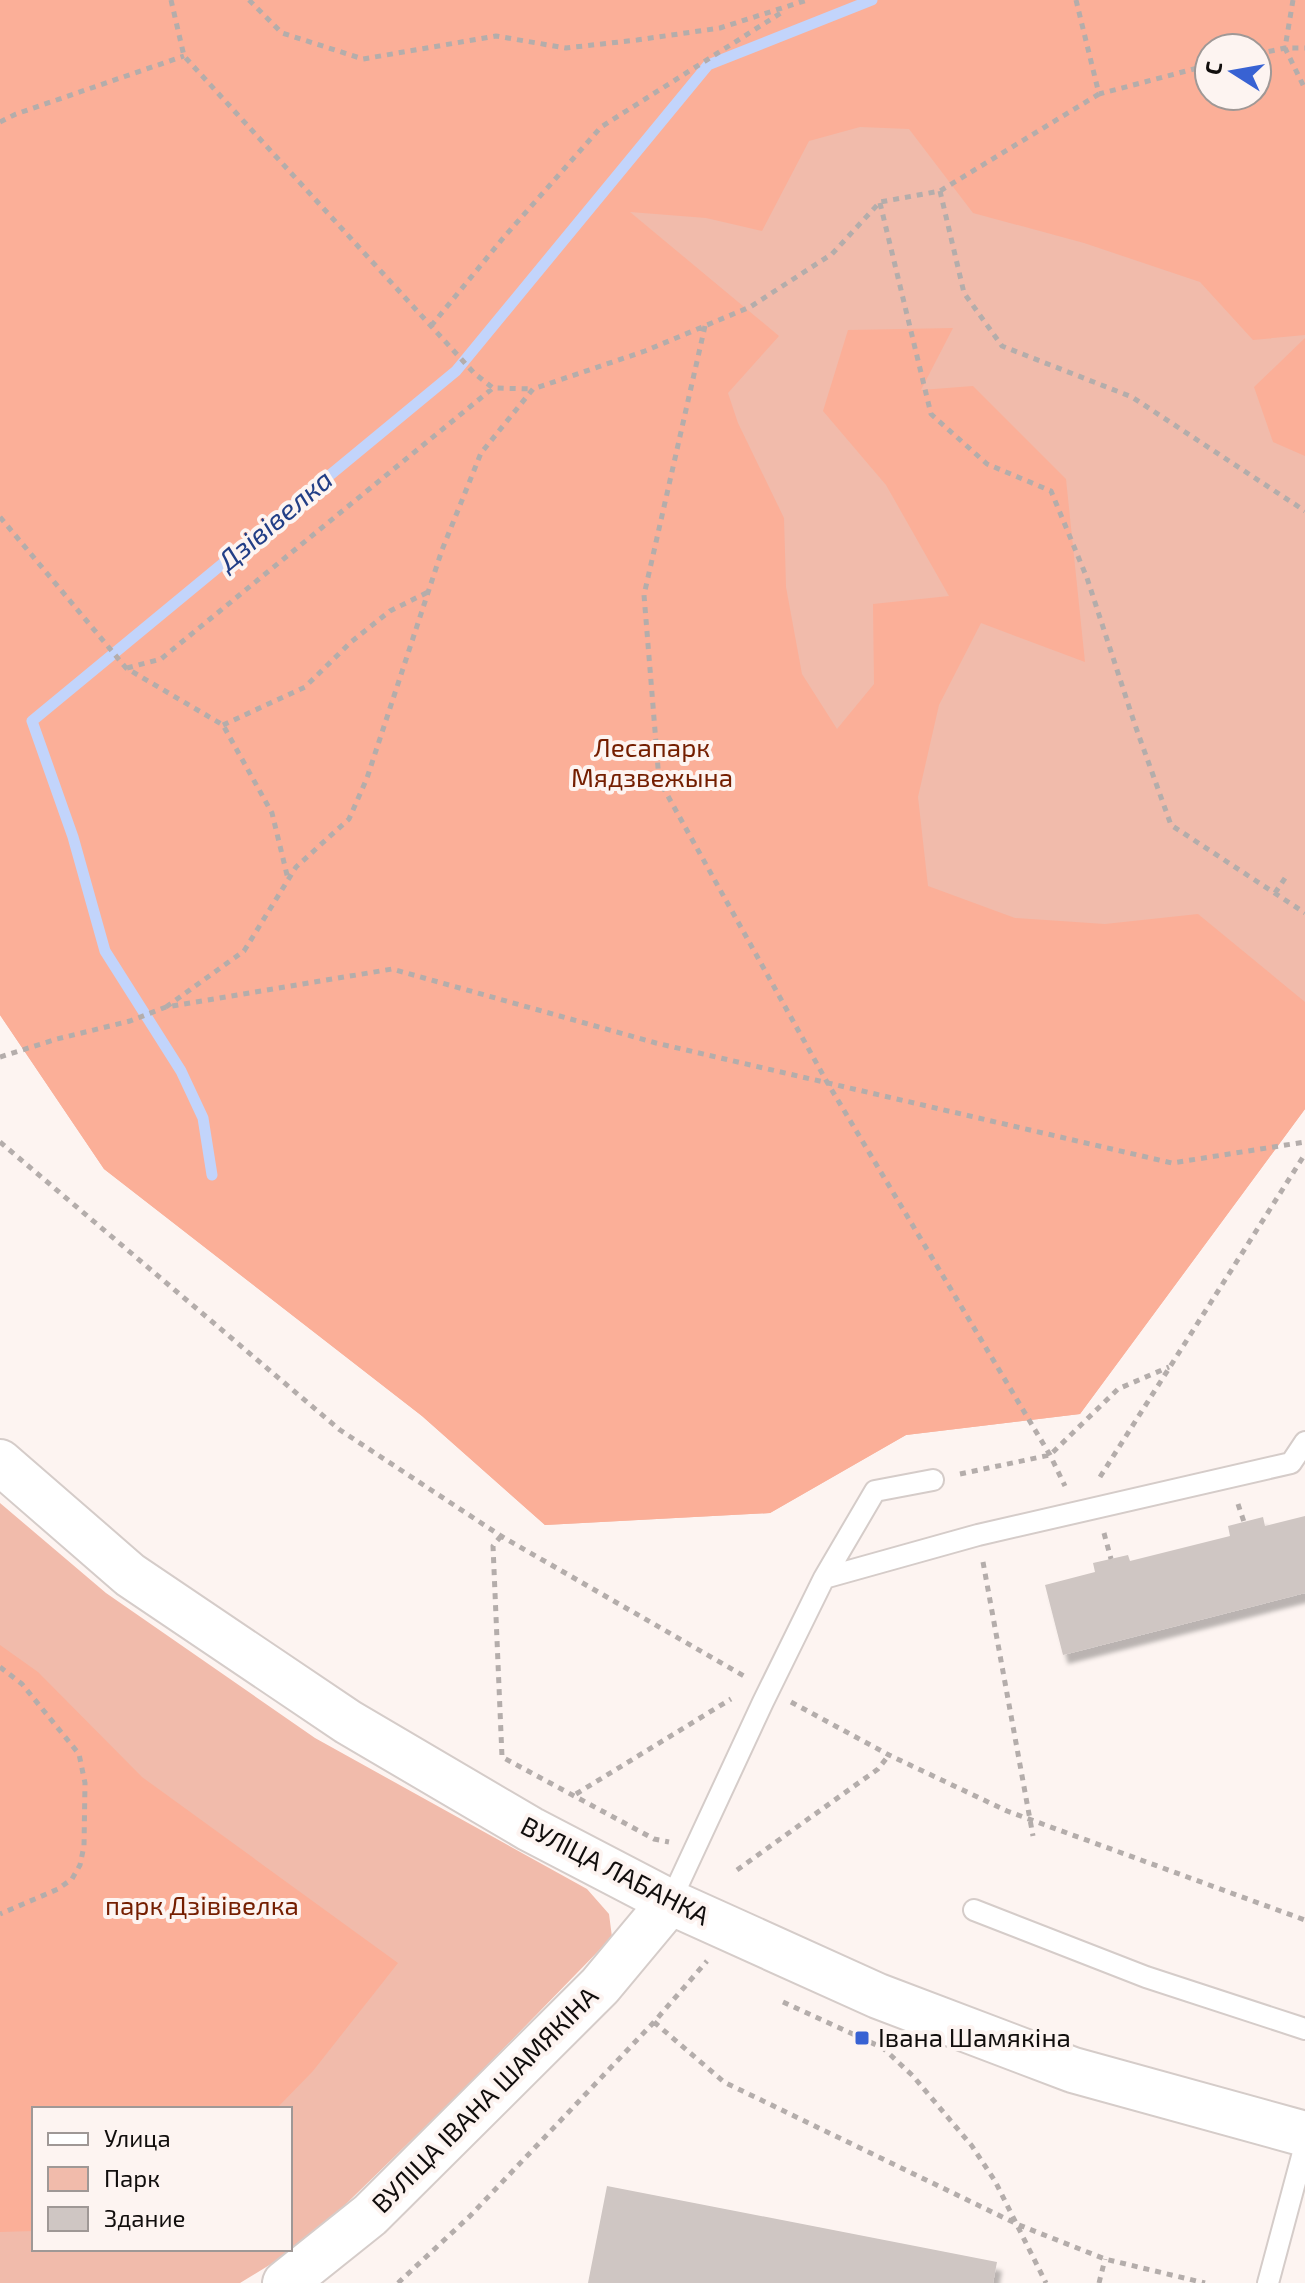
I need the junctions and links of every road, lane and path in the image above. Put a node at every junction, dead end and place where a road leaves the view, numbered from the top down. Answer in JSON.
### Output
{"nodes":[{"id":1,"x":171,"y":0,"type":"edge"},
{"id":2,"x":249,"y":0,"type":"edge"},
{"id":3,"x":807,"y":0,"type":"edge"},
{"id":4,"x":1076,"y":0,"type":"edge"},
{"id":5,"x":1293,"y":0,"type":"edge"},
{"id":6,"x":790,"y":7,"type":"junction"},
{"id":7,"x":1285,"y":48,"type":"junction"},
{"id":8,"x":1305,"y":48,"type":"edge"},
{"id":9,"x":1273,"y":51,"type":"edge"},
{"id":10,"x":184,"y":56,"type":"junction"},
{"id":11,"x":1193,"y":69,"type":"edge"},
{"id":12,"x":1305,"y":89,"type":"edge"},
{"id":13,"x":1099,"y":94,"type":"junction"},
{"id":14,"x":0,"y":122,"type":"edge"},
{"id":15,"x":940,"y":191,"type":"junction"},
{"id":16,"x":880,"y":202,"type":"junction"},
{"id":17,"x":431,"y":326,"type":"junction"},
{"id":18,"x":705,"y":326,"type":"junction"},
{"id":19,"x":493,"y":388,"type":"junction"},
{"id":20,"x":533,"y":389,"type":"junction"},
{"id":21,"x":1305,"y":511,"type":"edge"},
{"id":22,"x":0,"y":517,"type":"edge"},
{"id":23,"x":428,"y":592,"type":"junction"},
{"id":24,"x":126,"y":668,"type":"junction"},
{"id":25,"x":223,"y":725,"type":"junction"},
{"id":26,"x":1285,"y":878,"type":"dead end"},
{"id":27,"x":288,"y":880,"type":"junction"},
{"id":28,"x":1275,"y":893,"type":"junction"},
{"id":29,"x":1305,"y":913,"type":"edge"},
{"id":30,"x":166,"y":1007,"type":"junction"},
{"id":31,"x":0,"y":1057,"type":"edge"},
{"id":32,"x":827,"y":1082,"type":"junction"},
{"id":33,"x":0,"y":1142,"type":"edge"},
{"id":34,"x":1305,"y":1142,"type":"edge"},
{"id":35,"x":1305,"y":1154,"type":"edge"},
{"id":36,"x":1170,"y":1367,"type":"junction"},
{"id":37,"x":1305,"y":1442,"type":"edge"},
{"id":38,"x":1050,"y":1455,"type":"junction"},
{"id":39,"x":0,"y":1462,"type":"edge"},
{"id":40,"x":933,"y":1480,"type":"joint"},
{"id":41,"x":1079,"y":1512,"type":"junction"},
{"id":42,"x":978,"y":1535,"type":"junction"},
{"id":43,"x":501,"y":1536,"type":"junction"},
{"id":44,"x":824,"y":1578,"type":"junction"},
{"id":45,"x":0,"y":1667,"type":"edge"},
{"id":46,"x":769,"y":1690,"type":"junction"},
{"id":47,"x":740,"y":1693,"type":"dead end"},
{"id":48,"x":889,"y":1755,"type":"junction"},
{"id":49,"x":576,"y":1794,"type":"junction"},
{"id":50,"x":1030,"y":1820,"type":"junction"},
{"id":51,"x":634,"y":1828,"type":"dead end"},
{"id":52,"x":1033,"y":1836,"type":"dead end"},
{"id":53,"x":737,"y":1870,"type":"dead end"},
{"id":54,"x":670,"y":1902,"type":"junction"},
{"id":55,"x":974,"y":1910,"type":"dead end"},
{"id":56,"x":0,"y":1914,"type":"edge"},
{"id":57,"x":1305,"y":1920,"type":"edge"},
{"id":58,"x":713,"y":1954,"type":"dead end"},
{"id":59,"x":783,"y":2001,"type":"dead end"},
{"id":60,"x":654,"y":2022,"type":"junction"},
{"id":61,"x":1305,"y":2029,"type":"edge"},
{"id":62,"x":1305,"y":2134,"type":"edge"},
{"id":63,"x":1305,"y":2145,"type":"edge"},
{"id":64,"x":1019,"y":2225,"type":"junction"},
{"id":65,"x":1105,"y":2259,"type":"junction"},
{"id":66,"x":285,"y":2283,"type":"edge"},
{"id":67,"x":398,"y":2283,"type":"edge"},
{"id":68,"x":1046,"y":2283,"type":"edge"},
{"id":69,"x":1099,"y":2283,"type":"edge"},
{"id":70,"x":1205,"y":2283,"type":"edge"},
{"id":71,"x":1268,"y":2283,"type":"edge"}],
"edges":[{"from":1,"to":10,"type":"path"},
{"from":2,"to":6,"type":"path"},
{"from":3,"to":6,"type":"path"},
{"from":4,"to":13,"type":"path"},
{"from":5,"to":7,"type":"path"},
{"from":6,"to":17,"type":"path"},
{"from":7,"to":8,"type":"path"},
{"from":7,"to":9,"type":"path"},
{"from":7,"to":12,"type":"path"},
{"from":10,"to":14,"type":"path"},
{"from":10,"to":17,"type":"path"},
{"from":11,"to":13,"type":"path"},
{"from":13,"to":15,"type":"path"},
{"from":15,"to":16,"type":"path"},
{"from":15,"to":21,"type":"path"},
{"from":16,"to":18,"type":"path"},
{"from":16,"to":28,"type":"path"},
{"from":17,"to":19,"type":"path"},
{"from":18,"to":20,"type":"path"},
{"from":18,"to":32,"type":"path"},
{"from":19,"to":20,"type":"path"},
{"from":19,"to":24,"type":"path"},
{"from":20,"to":23,"type":"path"},
{"from":22,"to":24,"type":"path"},
{"from":23,"to":25,"type":"path"},
{"from":23,"to":27,"type":"path"},
{"from":24,"to":25,"type":"path"},
{"from":25,"to":27,"type":"path"},
{"from":26,"to":28,"type":"path"},
{"from":27,"to":30,"type":"path"},
{"from":28,"to":29,"type":"path"},
{"from":30,"to":31,"type":"path"},
{"from":30,"to":32,"type":"path"},
{"from":32,"to":34,"type":"path"},
{"from":32,"to":38,"type":"path"},
{"from":33,"to":43,"type":"path"},
{"from":35,"to":36,"type":"path"},
{"from":36,"to":38,"type":"path"},
{"from":36,"to":41,"type":"path"},
{"from":37,"to":41,"type":"lane"},
{"from":38,"to":40,"type":"path"},
{"from":38,"to":41,"type":"path"},
{"from":39,"to":54,"type":"main road","name":"ВУЛІЦА ЛАБАНКА"},
{"from":40,"to":44,"type":"lane"},
{"from":41,"to":42,"type":"lane"},
{"from":42,"to":44,"type":"lane"},
{"from":42,"to":50,"type":"path"},
{"from":43,"to":46,"type":"path"},
{"from":43,"to":49,"type":"path"},
{"from":44,"to":46,"type":"lane"},
{"from":45,"to":56,"type":"path"},
{"from":46,"to":48,"type":"path"},
{"from":46,"to":54,"type":"lane"},
{"from":47,"to":49,"type":"path"},
{"from":48,"to":50,"type":"path"},
{"from":48,"to":53,"type":"path"},
{"from":49,"to":51,"type":"path"},
{"from":50,"to":52,"type":"path"},
{"from":50,"to":57,"type":"path"},
{"from":54,"to":62,"type":"main road","name":"ВУЛІЦА ЛАБАНКА"},
{"from":54,"to":66,"type":"main road","name":"ВУЛІЦА ІВАНА ШАМЯКІНА"},
{"from":55,"to":61,"type":"lane"},
{"from":58,"to":60,"type":"path"},
{"from":59,"to":64,"type":"path"},
{"from":60,"to":64,"type":"path"},
{"from":60,"to":67,"type":"path"},
{"from":63,"to":71,"type":"lane"},
{"from":64,"to":65,"type":"path"},
{"from":64,"to":68,"type":"path"},
{"from":65,"to":69,"type":"path"},
{"from":65,"to":70,"type":"path"}]}
